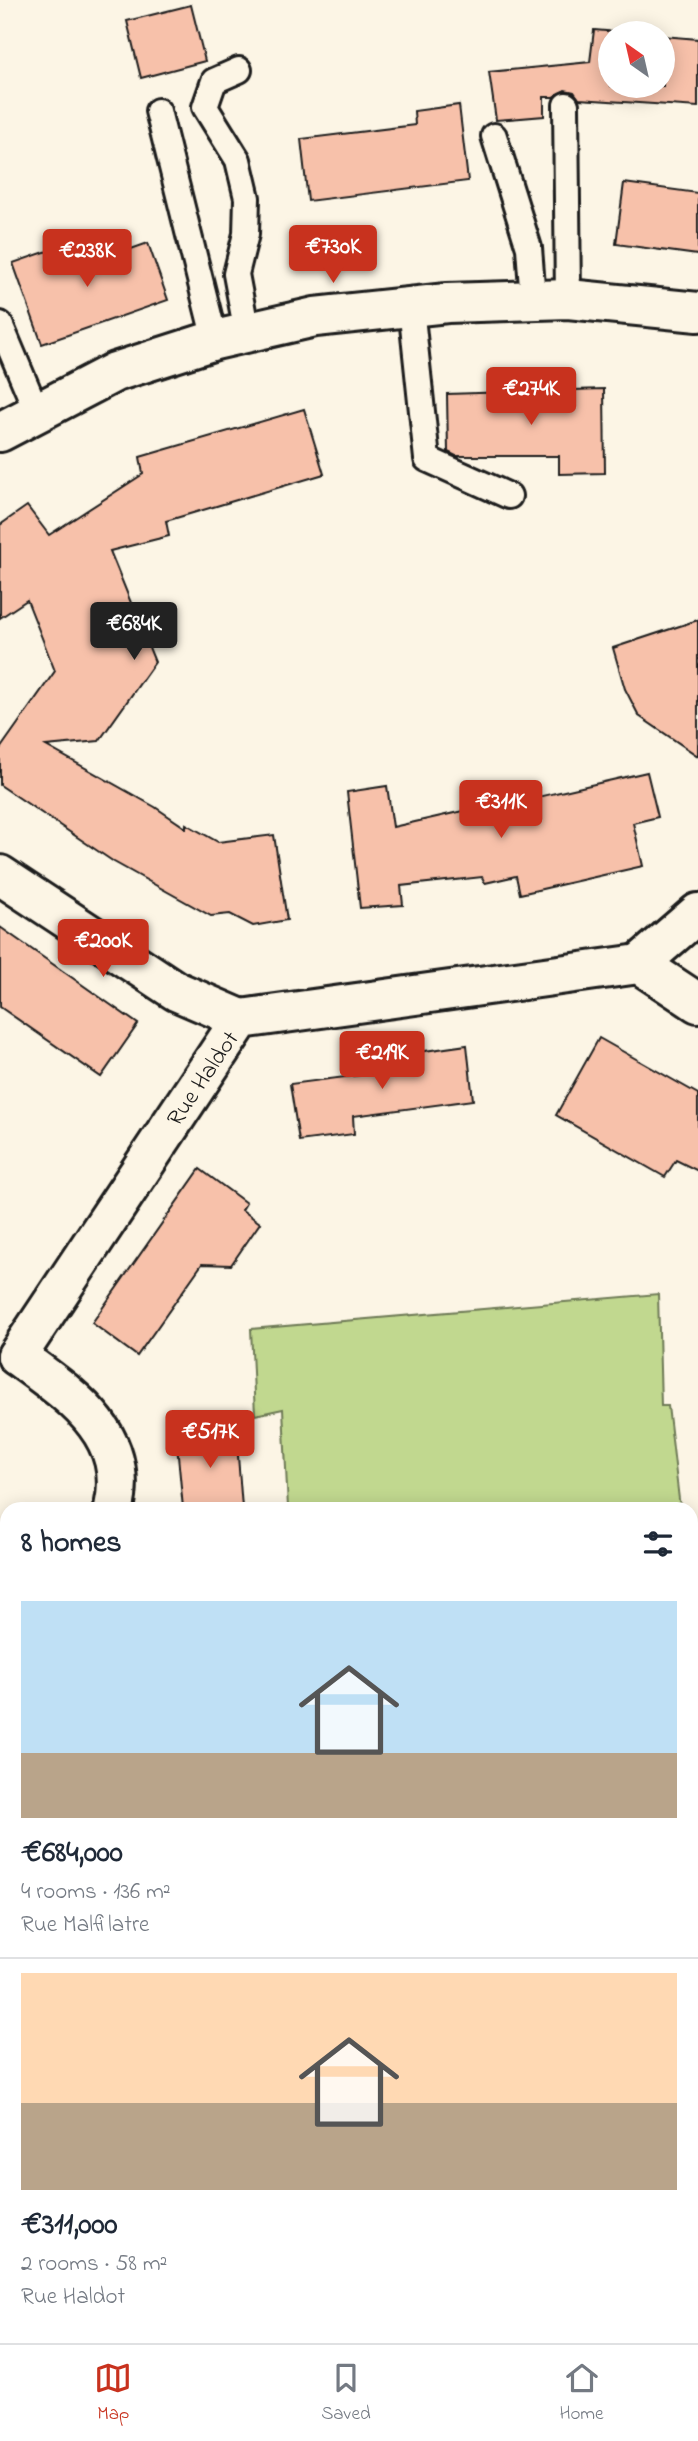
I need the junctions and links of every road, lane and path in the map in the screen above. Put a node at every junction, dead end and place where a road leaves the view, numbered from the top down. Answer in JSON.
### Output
{"nodes":[{"id":1,"x":239,"y":70,"type":"dead end"},
{"id":2,"x":566,"y":105,"type":"dead end"},
{"id":3,"x":159,"y":111,"type":"dead end"},
{"id":4,"x":494,"y":136,"type":"dead end"},
{"id":5,"x":551,"y":299,"type":"junction"},
{"id":6,"x":411,"y":307,"type":"junction"},
{"id":7,"x":698,"y":312,"type":"edge"},
{"id":8,"x":0,"y":324,"type":"edge"},
{"id":9,"x":231,"y":336,"type":"junction"},
{"id":10,"x":37,"y":412,"type":"junction"},
{"id":11,"x":0,"y":432,"type":"edge"},
{"id":12,"x":509,"y":496,"type":"dead end"},
{"id":13,"x":0,"y":875,"type":"edge"},
{"id":14,"x":698,"y":913,"type":"edge"},
{"id":15,"x":639,"y":964,"type":"junction"},
{"id":16,"x":698,"y":1003,"type":"edge"},
{"id":17,"x":241,"y":1019,"type":"junction"},
{"id":18,"x":9,"y":1359,"type":"edge"},
{"id":19,"x":115,"y":1502,"type":"edge"}],
"edges":[{"from":1,"to":9,"type":"lane"},
{"from":2,"to":5,"type":"lane"},
{"from":3,"to":9,"type":"lane"},
{"from":4,"to":5,"type":"lane"},
{"from":5,"to":6,"type":"street"},
{"from":5,"to":7,"type":"street"},
{"from":6,"to":9,"type":"street"},
{"from":6,"to":12,"type":"lane"},
{"from":8,"to":10,"type":"lane"},
{"from":9,"to":10,"type":"street"},
{"from":10,"to":11,"type":"street"},
{"from":13,"to":17,"type":"street"},
{"from":14,"to":15,"type":"street"},
{"from":15,"to":16,"type":"street"},
{"from":15,"to":17,"type":"street","name":"Rue Haldot"},
{"from":17,"to":18,"type":"street","name":"Rue Haldot"},
{"from":18,"to":19,"type":"street"}]}
